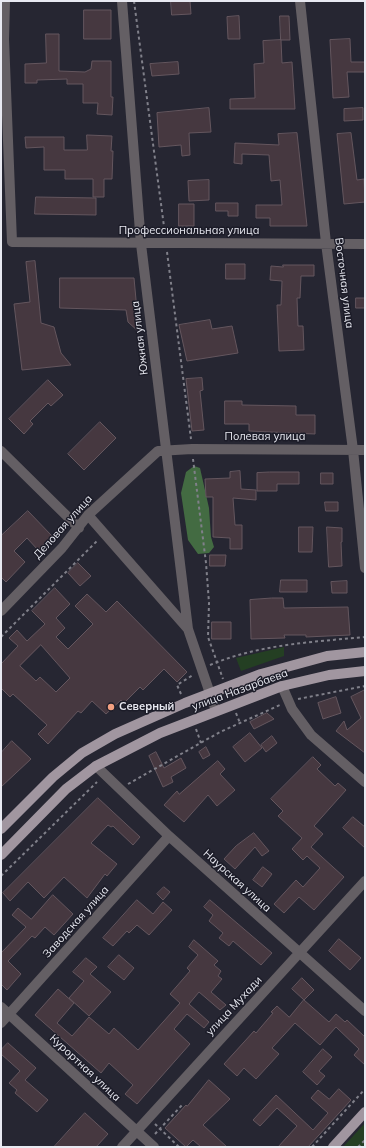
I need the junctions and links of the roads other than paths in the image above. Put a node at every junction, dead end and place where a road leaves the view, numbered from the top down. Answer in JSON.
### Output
{"nodes":[{"id":1,"x":5,"y":1,"type":"edge"},
{"id":2,"x":122,"y":1,"type":"edge"},
{"id":3,"x":300,"y":1,"type":"edge"},
{"id":4,"x":326,"y":243,"type":"junction"},
{"id":5,"x":141,"y":244,"type":"junction"},
{"id":6,"x":365,"y":244,"type":"edge"},
{"id":7,"x":166,"y":450,"type":"junction"},
{"id":8,"x":353,"y":450,"type":"junction"},
{"id":9,"x":365,"y":450,"type":"edge"},
{"id":10,"x":1,"y":451,"type":"edge"},
{"id":11,"x":88,"y":515,"type":"junction"},
{"id":12,"x":79,"y":528,"type":"junction"},
{"id":13,"x":365,"y":568,"type":"edge"},
{"id":14,"x":1,"y":611,"type":"edge"},
{"id":15,"x":188,"y":628,"type":"junction"},
{"id":16,"x":365,"y":652,"type":"edge"},
{"id":17,"x":365,"y":671,"type":"edge"},
{"id":18,"x":282,"y":686,"type":"junction"},
{"id":19,"x":209,"y":693,"type":"junction"},
{"id":20,"x":216,"y":711,"type":"junction"},
{"id":21,"x":96,"y":766,"type":"junction"},
{"id":22,"x":365,"y":782,"type":"edge"},
{"id":23,"x":1,"y":829,"type":"edge"},
{"id":24,"x":169,"y":836,"type":"junction"},
{"id":25,"x":1,"y":855,"type":"edge"},
{"id":26,"x":365,"y":881,"type":"edge"},
{"id":27,"x":300,"y":953,"type":"junction"},
{"id":28,"x":1,"y":1007,"type":"edge"},
{"id":29,"x":365,"y":1011,"type":"edge"},
{"id":30,"x":9,"y":1014,"type":"junction"},
{"id":31,"x":1,"y":1023,"type":"edge"},
{"id":32,"x":365,"y":1112,"type":"edge"},
{"id":33,"x":136,"y":1131,"type":"junction"},
{"id":34,"x":151,"y":1145,"type":"edge"},
{"id":35,"x":122,"y":1147,"type":"edge"},
{"id":36,"x":333,"y":1147,"type":"edge"}],
"edges":[{"from":1,"to":5,"type":"street","name":"Профессиональная улица"},
{"from":2,"to":5,"type":"street","name":"Южная улица"},
{"from":3,"to":4,"type":"street","name":"Восточная улица"},
{"from":4,"to":5,"type":"street","name":"Профессиональная улица"},
{"from":4,"to":6,"type":"street","name":"Профессиональная улица"},
{"from":4,"to":8,"type":"street","name":"Восточная улица"},
{"from":5,"to":7,"type":"street","name":"Южная улица"},
{"from":7,"to":8,"type":"street","name":"Полевая улица"},
{"from":7,"to":11,"type":"street","name":"Деловая улица"},
{"from":7,"to":15,"type":"street","name":"Южная улица"},
{"from":8,"to":9,"type":"street","name":"Полевая улица"},
{"from":8,"to":13,"type":"street","name":"Восточная улица"},
{"from":10,"to":12,"type":"street"},
{"from":11,"to":12,"type":"street","name":"Деловая улица"},
{"from":11,"to":15,"type":"street"},
{"from":12,"to":14,"type":"street","name":"Деловая улица"},
{"from":15,"to":19,"type":"street","name":"Южная улица"},
{"from":16,"to":19,"type":"main road","name":"улица Назарбаева"},
{"from":17,"to":18,"type":"main road","name":"улица Назарбаева"},
{"from":18,"to":20,"type":"main road","name":"улица Назарбаева"},
{"from":18,"to":22,"type":"street"},
{"from":19,"to":20,"type":"street","name":"Южная улица"},
{"from":19,"to":23,"type":"main road","name":"улица Назарбаева"},
{"from":20,"to":21,"type":"main road","name":"улица Назарбаева"},
{"from":21,"to":24,"type":"street","name":"Наурская улица"},
{"from":21,"to":25,"type":"main road","name":"улица Назарбаева"},
{"from":24,"to":27,"type":"street","name":"Наурская улица"},
{"from":24,"to":30,"type":"street","name":"Заводская улица"},
{"from":26,"to":27,"type":"street","name":"улица Мухади"},
{"from":27,"to":29,"type":"street","name":"Наурская улица"},
{"from":27,"to":33,"type":"street","name":"улица Мухади"},
{"from":28,"to":30,"type":"street","name":"Курортная улица"},
{"from":30,"to":31,"type":"street","name":"Заводская улица"},
{"from":30,"to":33,"type":"street","name":"Курортная улица"},
{"from":32,"to":36,"type":"main road"},
{"from":33,"to":34,"type":"street","name":"Курортная улица"},
{"from":33,"to":35,"type":"street","name":"улица Мухади"}]}
